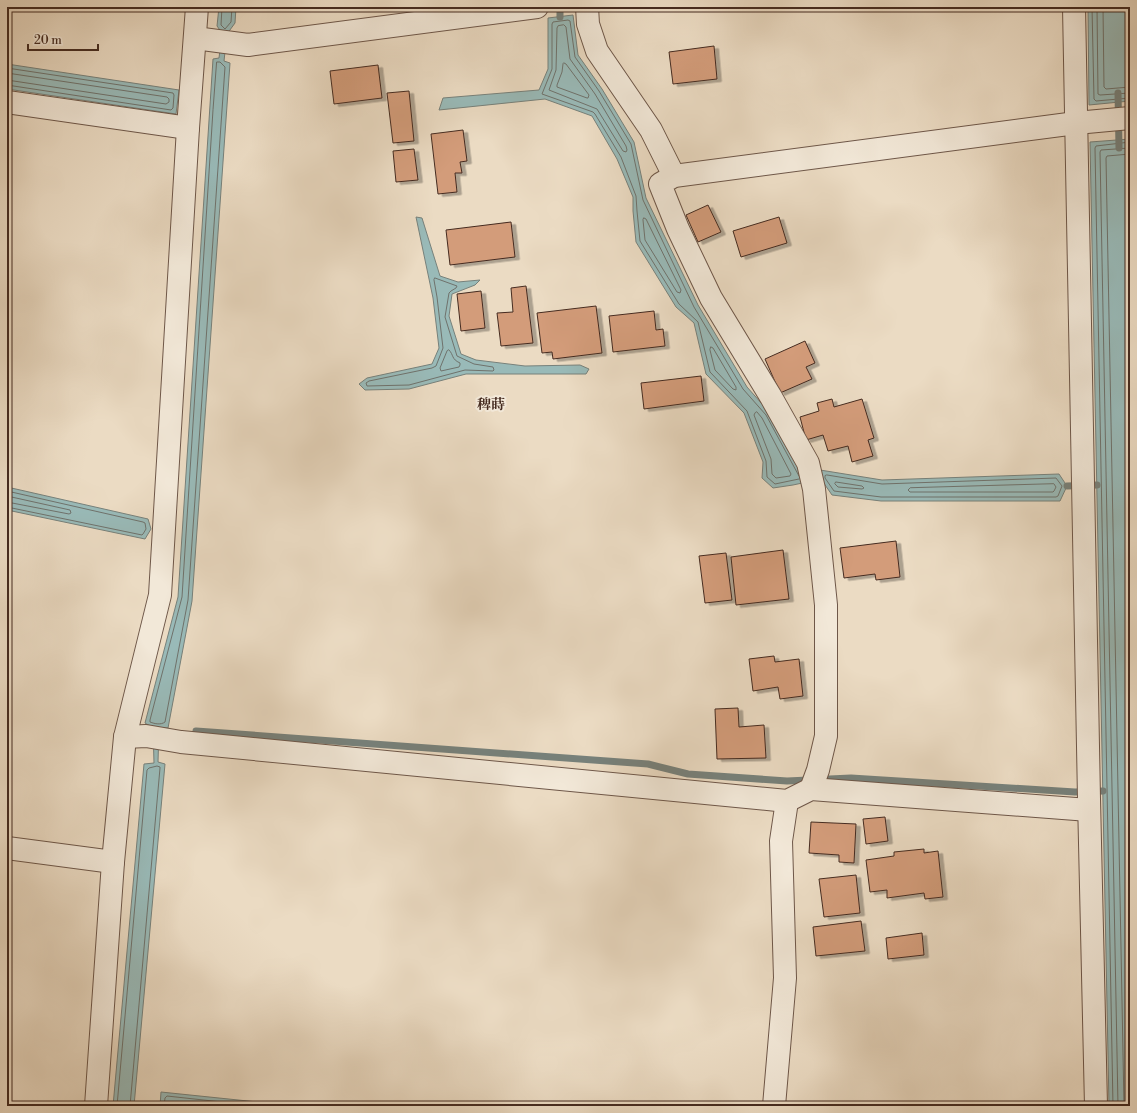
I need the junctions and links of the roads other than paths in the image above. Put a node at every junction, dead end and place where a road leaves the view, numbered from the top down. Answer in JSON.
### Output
{"nodes":[{"id":1,"x":197,"y":7,"type":"edge"},
{"id":2,"x":537,"y":7,"type":"edge"},
{"id":3,"x":587,"y":7,"type":"edge"},
{"id":4,"x":1074,"y":7,"type":"edge"},
{"id":5,"x":203,"y":39,"type":"junction"},
{"id":6,"x":7,"y":102,"type":"edge"},
{"id":7,"x":1130,"y":118,"type":"edge"},
{"id":8,"x":1076,"y":123,"type":"junction"},
{"id":9,"x":188,"y":128,"type":"junction"},
{"id":10,"x":674,"y":176,"type":"junction"},
{"id":11,"x":125,"y":737,"type":"junction"},
{"id":12,"x":815,"y":779,"type":"junction"},
{"id":13,"x":1089,"y":796,"type":"junction"},
{"id":14,"x":787,"y":801,"type":"junction"},
{"id":15,"x":7,"y":848,"type":"edge"},
{"id":16,"x":113,"y":862,"type":"junction"},
{"id":17,"x":96,"y":1106,"type":"edge"},
{"id":18,"x":774,"y":1106,"type":"edge"},
{"id":19,"x":1096,"y":1106,"type":"edge"}],
"edges":[{"from":1,"to":5,"type":"street"},
{"from":2,"to":5,"type":"street"},
{"from":3,"to":10,"type":"street"},
{"from":4,"to":8,"type":"street"},
{"from":5,"to":9,"type":"street"},
{"from":6,"to":9,"type":"street"},
{"from":7,"to":8,"type":"street"},
{"from":8,"to":10,"type":"street"},
{"from":8,"to":13,"type":"street"},
{"from":9,"to":11,"type":"street"},
{"from":10,"to":12,"type":"street"},
{"from":11,"to":14,"type":"street"},
{"from":11,"to":16,"type":"street"},
{"from":12,"to":13,"type":"street"},
{"from":12,"to":14,"type":"street"},
{"from":13,"to":19,"type":"street"},
{"from":14,"to":18,"type":"street"},
{"from":15,"to":16,"type":"street"},
{"from":16,"to":17,"type":"street"}]}
